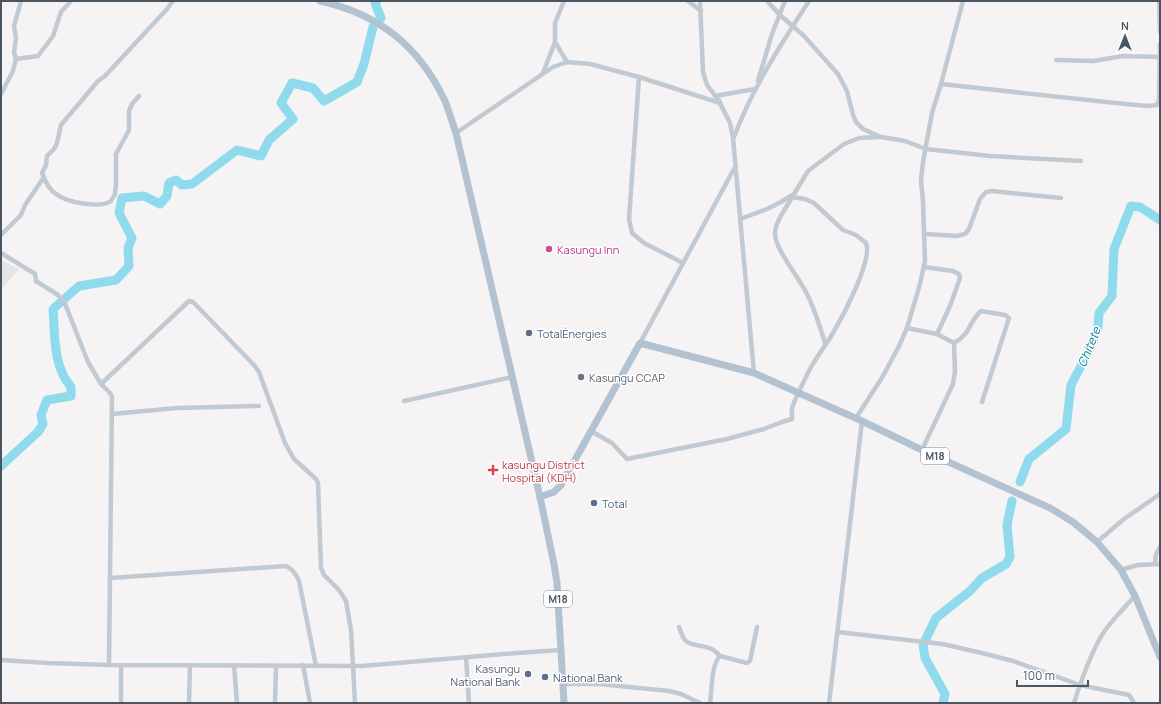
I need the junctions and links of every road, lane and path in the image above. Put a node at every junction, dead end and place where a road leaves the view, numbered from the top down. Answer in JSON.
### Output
{"nodes":[{"id":1,"x":21,"y":1,"type":"edge"},
{"id":2,"x":71,"y":1,"type":"edge"},
{"id":3,"x":173,"y":1,"type":"edge"},
{"id":4,"x":320,"y":1,"type":"edge"},
{"id":5,"x":564,"y":1,"type":"edge"},
{"id":6,"x":688,"y":1,"type":"edge"},
{"id":7,"x":700,"y":1,"type":"edge"},
{"id":8,"x":767,"y":1,"type":"edge"},
{"id":9,"x":785,"y":1,"type":"edge"},
{"id":10,"x":810,"y":1,"type":"edge"},
{"id":11,"x":963,"y":1,"type":"edge"},
{"id":12,"x":1159,"y":1,"type":"edge"},
{"id":13,"x":334,"y":3,"type":"edge"},
{"id":14,"x":1160,"y":9,"type":"edge"},
{"id":15,"x":701,"y":10,"type":"junction"},
{"id":16,"x":780,"y":15,"type":"junction"},
{"id":17,"x":794,"y":26,"type":"junction"},
{"id":18,"x":1160,"y":32,"type":"edge"},
{"id":19,"x":555,"y":42,"type":"junction"},
{"id":20,"x":1160,"y":44,"type":"edge"},
{"id":21,"x":1160,"y":57,"type":"edge"},
{"id":22,"x":16,"y":60,"type":"junction"},
{"id":23,"x":1056,"y":60,"type":"dead end"},
{"id":24,"x":568,"y":62,"type":"junction"},
{"id":25,"x":543,"y":74,"type":"junction"},
{"id":26,"x":639,"y":77,"type":"junction"},
{"id":27,"x":941,"y":84,"type":"junction"},
{"id":28,"x":756,"y":88,"type":"junction"},
{"id":29,"x":1,"y":94,"type":"edge"},
{"id":30,"x":139,"y":96,"type":"dead end"},
{"id":31,"x":715,"y":96,"type":"junction"},
{"id":32,"x":720,"y":103,"type":"junction"},
{"id":33,"x":456,"y":133,"type":"junction"},
{"id":34,"x":881,"y":137,"type":"junction"},
{"id":35,"x":733,"y":138,"type":"junction"},
{"id":36,"x":926,"y":149,"type":"junction"},
{"id":37,"x":1081,"y":161,"type":"dead end"},
{"id":38,"x":736,"y":167,"type":"junction"},
{"id":39,"x":44,"y":178,"type":"junction"},
{"id":40,"x":793,"y":196,"type":"junction"},
{"id":41,"x":1061,"y":198,"type":"dead end"},
{"id":42,"x":740,"y":219,"type":"junction"},
{"id":43,"x":925,"y":234,"type":"junction"},
{"id":44,"x":1,"y":235,"type":"edge"},
{"id":45,"x":1,"y":253,"type":"edge"},
{"id":46,"x":683,"y":263,"type":"junction"},
{"id":47,"x":924,"y":267,"type":"junction"},
{"id":48,"x":907,"y":328,"type":"junction"},
{"id":49,"x":937,"y":334,"type":"junction"},
{"id":50,"x":640,"y":343,"type":"junction"},
{"id":51,"x":825,"y":343,"type":"junction"},
{"id":52,"x":954,"y":343,"type":"junction"},
{"id":53,"x":754,"y":374,"type":"junction"},
{"id":54,"x":512,"y":377,"type":"junction"},
{"id":55,"x":101,"y":384,"type":"junction"},
{"id":56,"x":799,"y":393,"type":"junction"},
{"id":57,"x":404,"y":401,"type":"dead end"},
{"id":58,"x":982,"y":402,"type":"dead end"},
{"id":59,"x":259,"y":406,"type":"dead end"},
{"id":60,"x":112,"y":414,"type":"junction"},
{"id":61,"x":859,"y":420,"type":"junction"},
{"id":62,"x":591,"y":431,"type":"junction"},
{"id":63,"x":922,"y":450,"type":"junction"},
{"id":64,"x":1160,"y":494,"type":"edge"},
{"id":65,"x":540,"y":496,"type":"junction"},
{"id":66,"x":1097,"y":542,"type":"junction"},
{"id":67,"x":1160,"y":546,"type":"edge"},
{"id":68,"x":1157,"y":564,"type":"edge"},
{"id":69,"x":1121,"y":570,"type":"junction"},
{"id":70,"x":110,"y":578,"type":"junction"},
{"id":71,"x":1135,"y":596,"type":"junction"},
{"id":72,"x":679,"y":627,"type":"dead end"},
{"id":73,"x":757,"y":627,"type":"dead end"},
{"id":74,"x":838,"y":632,"type":"junction"},
{"id":75,"x":561,"y":650,"type":"junction"},
{"id":76,"x":720,"y":656,"type":"junction"},
{"id":77,"x":466,"y":657,"type":"junction"},
{"id":78,"x":1160,"y":658,"type":"edge"},
{"id":79,"x":1,"y":660,"type":"edge"},
{"id":80,"x":109,"y":664,"type":"junction"},
{"id":81,"x":121,"y":664,"type":"junction"},
{"id":82,"x":190,"y":665,"type":"junction"},
{"id":83,"x":234,"y":665,"type":"junction"},
{"id":84,"x":303,"y":665,"type":"junction"},
{"id":85,"x":276,"y":666,"type":"junction"},
{"id":86,"x":316,"y":666,"type":"junction"},
{"id":87,"x":352,"y":666,"type":"junction"},
{"id":88,"x":563,"y":684,"type":"junction"},
{"id":89,"x":1080,"y":685,"type":"junction"},
{"id":90,"x":121,"y":703,"type":"edge"},
{"id":91,"x":188,"y":703,"type":"edge"},
{"id":92,"x":237,"y":703,"type":"edge"},
{"id":93,"x":275,"y":703,"type":"edge"},
{"id":94,"x":310,"y":703,"type":"edge"},
{"id":95,"x":355,"y":703,"type":"edge"},
{"id":96,"x":469,"y":703,"type":"edge"},
{"id":97,"x":564,"y":703,"type":"edge"},
{"id":98,"x":700,"y":703,"type":"edge"},
{"id":99,"x":710,"y":703,"type":"edge"},
{"id":100,"x":828,"y":703,"type":"edge"},
{"id":101,"x":1074,"y":703,"type":"edge"},
{"id":102,"x":1134,"y":703,"type":"edge"}],
"edges":[{"from":1,"to":22,"type":"street"},
{"from":2,"to":22,"type":"street"},
{"from":3,"to":39,"type":"street"},
{"from":4,"to":13,"type":"main road"},
{"from":5,"to":19,"type":"street"},
{"from":6,"to":15,"type":"street"},
{"from":7,"to":15,"type":"street"},
{"from":8,"to":16,"type":"street"},
{"from":9,"to":16,"type":"street"},
{"from":10,"to":17,"type":"street"},
{"from":11,"to":27,"type":"street"},
{"from":12,"to":14,"type":"street"},
{"from":13,"to":33,"type":"main road"},
{"from":14,"to":18,"type":"street"},
{"from":15,"to":31,"type":"street"},
{"from":16,"to":17,"type":"street"},
{"from":16,"to":28,"type":"street"},
{"from":17,"to":28,"type":"street"},
{"from":17,"to":34,"type":"street"},
{"from":19,"to":24,"type":"street"},
{"from":19,"to":25,"type":"street"},
{"from":20,"to":21,"type":"street"},
{"from":21,"to":23,"type":"street"},
{"from":21,"to":27,"type":"street"},
{"from":22,"to":29,"type":"street"},
{"from":24,"to":25,"type":"street"},
{"from":24,"to":26,"type":"street"},
{"from":25,"to":33,"type":"street"},
{"from":26,"to":32,"type":"street"},
{"from":26,"to":46,"type":"street"},
{"from":27,"to":36,"type":"street"},
{"from":28,"to":31,"type":"street"},
{"from":28,"to":35,"type":"street"},
{"from":30,"to":39,"type":"street"},
{"from":31,"to":32,"type":"street"},
{"from":32,"to":35,"type":"street"},
{"from":33,"to":54,"type":"main road"},
{"from":34,"to":36,"type":"street"},
{"from":34,"to":40,"type":"street"},
{"from":35,"to":38,"type":"street"},
{"from":36,"to":37,"type":"street"},
{"from":36,"to":43,"type":"street"},
{"from":38,"to":42,"type":"street"},
{"from":38,"to":46,"type":"street"},
{"from":39,"to":44,"type":"street"},
{"from":40,"to":42,"type":"street"},
{"from":40,"to":51,"type":"street"},
{"from":40,"to":51,"type":"street"},
{"from":41,"to":43,"type":"street"},
{"from":42,"to":53,"type":"street"},
{"from":43,"to":47,"type":"street"},
{"from":45,"to":55,"type":"street"},
{"from":46,"to":50,"type":"street"},
{"from":47,"to":48,"type":"street"},
{"from":47,"to":49,"type":"street"},
{"from":48,"to":49,"type":"street"},
{"from":48,"to":61,"type":"street"},
{"from":49,"to":52,"type":"street"},
{"from":50,"to":53,"type":"main road","number":"M18"},
{"from":50,"to":62,"type":"main road"},
{"from":51,"to":56,"type":"street"},
{"from":52,"to":58,"type":"street"},
{"from":52,"to":63,"type":"street"},
{"from":53,"to":56,"type":"main road","number":"M18"},
{"from":54,"to":57,"type":"street"},
{"from":54,"to":65,"type":"main road"},
{"from":55,"to":60,"type":"street"},
{"from":55,"to":87,"type":"street"},
{"from":56,"to":61,"type":"main road","number":"M18"},
{"from":56,"to":62,"type":"street"},
{"from":59,"to":60,"type":"street"},
{"from":60,"to":70,"type":"street"},
{"from":61,"to":63,"type":"main road","number":"M18"},
{"from":61,"to":74,"type":"street"},
{"from":62,"to":65,"type":"main road"},
{"from":63,"to":66,"type":"main road","number":"M18"},
{"from":64,"to":66,"type":"street"},
{"from":65,"to":75,"type":"main road","number":"M18"},
{"from":66,"to":69,"type":"main road","number":"M18"},
{"from":67,"to":68,"type":"street"},
{"from":68,"to":69,"type":"street"},
{"from":69,"to":71,"type":"main road","number":"M18"},
{"from":70,"to":80,"type":"street"},
{"from":70,"to":86,"type":"street"},
{"from":71,"to":78,"type":"main road","number":"M18"},
{"from":71,"to":89,"type":"street"},
{"from":72,"to":76,"type":"street"},
{"from":73,"to":76,"type":"street"},
{"from":74,"to":89,"type":"street"},
{"from":74,"to":100,"type":"street"},
{"from":75,"to":77,"type":"street"},
{"from":75,"to":88,"type":"main road","number":"M18"},
{"from":76,"to":99,"type":"street"},
{"from":77,"to":87,"type":"street"},
{"from":77,"to":96,"type":"street"},
{"from":79,"to":80,"type":"street"},
{"from":80,"to":81,"type":"street"},
{"from":81,"to":82,"type":"street"},
{"from":81,"to":90,"type":"street"},
{"from":82,"to":83,"type":"street"},
{"from":82,"to":91,"type":"street"},
{"from":83,"to":85,"type":"street"},
{"from":83,"to":92,"type":"street"},
{"from":84,"to":85,"type":"street"},
{"from":84,"to":86,"type":"street"},
{"from":84,"to":94,"type":"street"},
{"from":85,"to":93,"type":"street"},
{"from":86,"to":87,"type":"street"},
{"from":87,"to":95,"type":"street"},
{"from":88,"to":97,"type":"main road","number":"M18"},
{"from":88,"to":98,"type":"street"},
{"from":89,"to":101,"type":"street"},
{"from":89,"to":102,"type":"street"}]}
